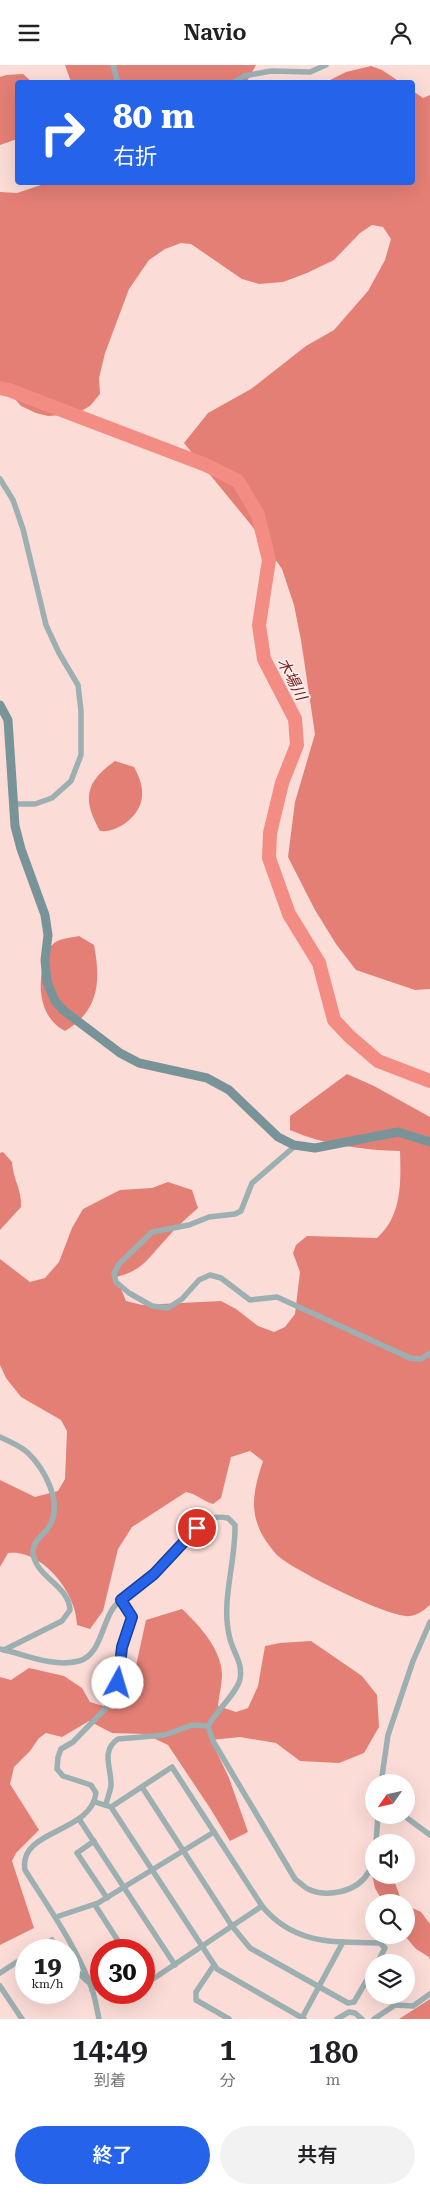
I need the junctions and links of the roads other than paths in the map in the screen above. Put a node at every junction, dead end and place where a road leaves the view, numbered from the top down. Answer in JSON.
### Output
{"nodes":[{"id":1,"x":113,"y":65,"type":"edge"},
{"id":2,"x":326,"y":65,"type":"edge"},
{"id":3,"x":117,"y":80,"type":"edge"},
{"id":4,"x":238,"y":80,"type":"edge"},
{"id":5,"x":0,"y":479,"type":"edge"},
{"id":6,"x":0,"y":705,"type":"edge"},
{"id":7,"x":13,"y":804,"type":"junction"},
{"id":8,"x":430,"y":1142,"type":"edge"},
{"id":9,"x":295,"y":1146,"type":"junction"},
{"id":10,"x":430,"y":1353,"type":"edge"},
{"id":11,"x":0,"y":1437,"type":"edge"},
{"id":12,"x":121,"y":1600,"type":"junction"},
{"id":13,"x":430,"y":1623,"type":"edge"},
{"id":14,"x":2,"y":1649,"type":"edge"},
{"id":15,"x":208,"y":1727,"type":"junction"},
{"id":16,"x":382,"y":1774,"type":"edge"},
{"id":17,"x":142,"y":1787,"type":"junction"},
{"id":18,"x":95,"y":1802,"type":"junction"},
{"id":19,"x":108,"y":1806,"type":"junction"},
{"id":20,"x":79,"y":1819,"type":"junction"},
{"id":21,"x":415,"y":1824,"type":"edge"},
{"id":22,"x":214,"y":1832,"type":"junction"},
{"id":23,"x":430,"y":1835,"type":"edge"},
{"id":24,"x":94,"y":1841,"type":"junction"},
{"id":25,"x":184,"y":1851,"type":"junction"},
{"id":26,"x":152,"y":1870,"type":"junction"},
{"id":27,"x":365,"y":1876,"type":"edge"},
{"id":28,"x":124,"y":1887,"type":"junction"},
{"id":29,"x":107,"y":1898,"type":"junction"},
{"id":30,"x":94,"y":1905,"type":"junction"},
{"id":31,"x":262,"y":1906,"type":"junction"},
{"id":32,"x":56,"y":1917,"type":"junction"},
{"id":33,"x":232,"y":1926,"type":"junction"},
{"id":34,"x":117,"y":1939,"type":"edge"},
{"id":35,"x":343,"y":1942,"type":"junction"},
{"id":36,"x":203,"y":1946,"type":"junction"},
{"id":37,"x":382,"y":1954,"type":"edge"},
{"id":38,"x":15,"y":1963,"type":"edge"},
{"id":39,"x":175,"y":1965,"type":"junction"},
{"id":40,"x":214,"y":1965,"type":"junction"},
{"id":41,"x":0,"y":1973,"type":"edge"},
{"id":42,"x":80,"y":1974,"type":"edge"},
{"id":43,"x":155,"y":1976,"type":"edge"},
{"id":44,"x":89,"y":1982,"type":"joint"},
{"id":45,"x":365,"y":1983,"type":"edge"},
{"id":46,"x":318,"y":1985,"type":"junction"},
{"id":47,"x":0,"y":1986,"type":"edge"},
{"id":48,"x":430,"y":1995,"type":"edge"},
{"id":49,"x":95,"y":2004,"type":"edge"},
{"id":50,"x":303,"y":2018,"type":"edge"},
{"id":51,"x":22,"y":2019,"type":"edge"},
{"id":52,"x":99,"y":2019,"type":"edge"},
{"id":53,"x":229,"y":2019,"type":"edge"},
{"id":54,"x":337,"y":2019,"type":"edge"},
{"id":55,"x":362,"y":2019,"type":"edge"},
{"id":56,"x":374,"y":2019,"type":"edge"}],
"edges":[{"from":1,"to":3,"type":"street"},
{"from":2,"to":4,"type":"street"},
{"from":5,"to":7,"type":"street"},
{"from":6,"to":7,"type":"street"},
{"from":7,"to":9,"type":"street"},
{"from":8,"to":9,"type":"street"},
{"from":9,"to":10,"type":"street"},
{"from":11,"to":14,"type":"street"},
{"from":12,"to":14,"type":"street"},
{"from":12,"to":15,"type":"street"},
{"from":12,"to":18,"type":"street"},
{"from":13,"to":16,"type":"street"},
{"from":15,"to":19,"type":"street"},
{"from":15,"to":27,"type":"street"},
{"from":17,"to":19,"type":"street"},
{"from":17,"to":22,"type":"street"},
{"from":17,"to":25,"type":"street"},
{"from":18,"to":19,"type":"street"},
{"from":18,"to":20,"type":"street"},
{"from":19,"to":26,"type":"street"},
{"from":20,"to":24,"type":"street"},
{"from":20,"to":32,"type":"street"},
{"from":21,"to":23,"type":"street"},
{"from":22,"to":25,"type":"street"},
{"from":22,"to":31,"type":"street"},
{"from":24,"to":28,"type":"street"},
{"from":24,"to":29,"type":"street"},
{"from":25,"to":26,"type":"street"},
{"from":25,"to":33,"type":"street"},
{"from":26,"to":28,"type":"street"},
{"from":26,"to":36,"type":"street"},
{"from":28,"to":29,"type":"street"},
{"from":28,"to":39,"type":"street"},
{"from":29,"to":30,"type":"street"},
{"from":30,"to":32,"type":"street"},
{"from":30,"to":34,"type":"street"},
{"from":31,"to":33,"type":"street"},
{"from":31,"to":35,"type":"street"},
{"from":32,"to":44,"type":"street"},
{"from":33,"to":36,"type":"street"},
{"from":33,"to":46,"type":"street"},
{"from":35,"to":37,"type":"street"},
{"from":35,"to":46,"type":"street"},
{"from":36,"to":39,"type":"street"},
{"from":36,"to":40,"type":"street"},
{"from":38,"to":41,"type":"street"},
{"from":39,"to":43,"type":"street"},
{"from":40,"to":50,"type":"street"},
{"from":40,"to":53,"type":"street"},
{"from":42,"to":44,"type":"street"},
{"from":45,"to":46,"type":"street"},
{"from":46,"to":50,"type":"street"},
{"from":47,"to":51,"type":"street"},
{"from":48,"to":56,"type":"street"},
{"from":49,"to":52,"type":"street"},
{"from":54,"to":55,"type":"street"}]}
